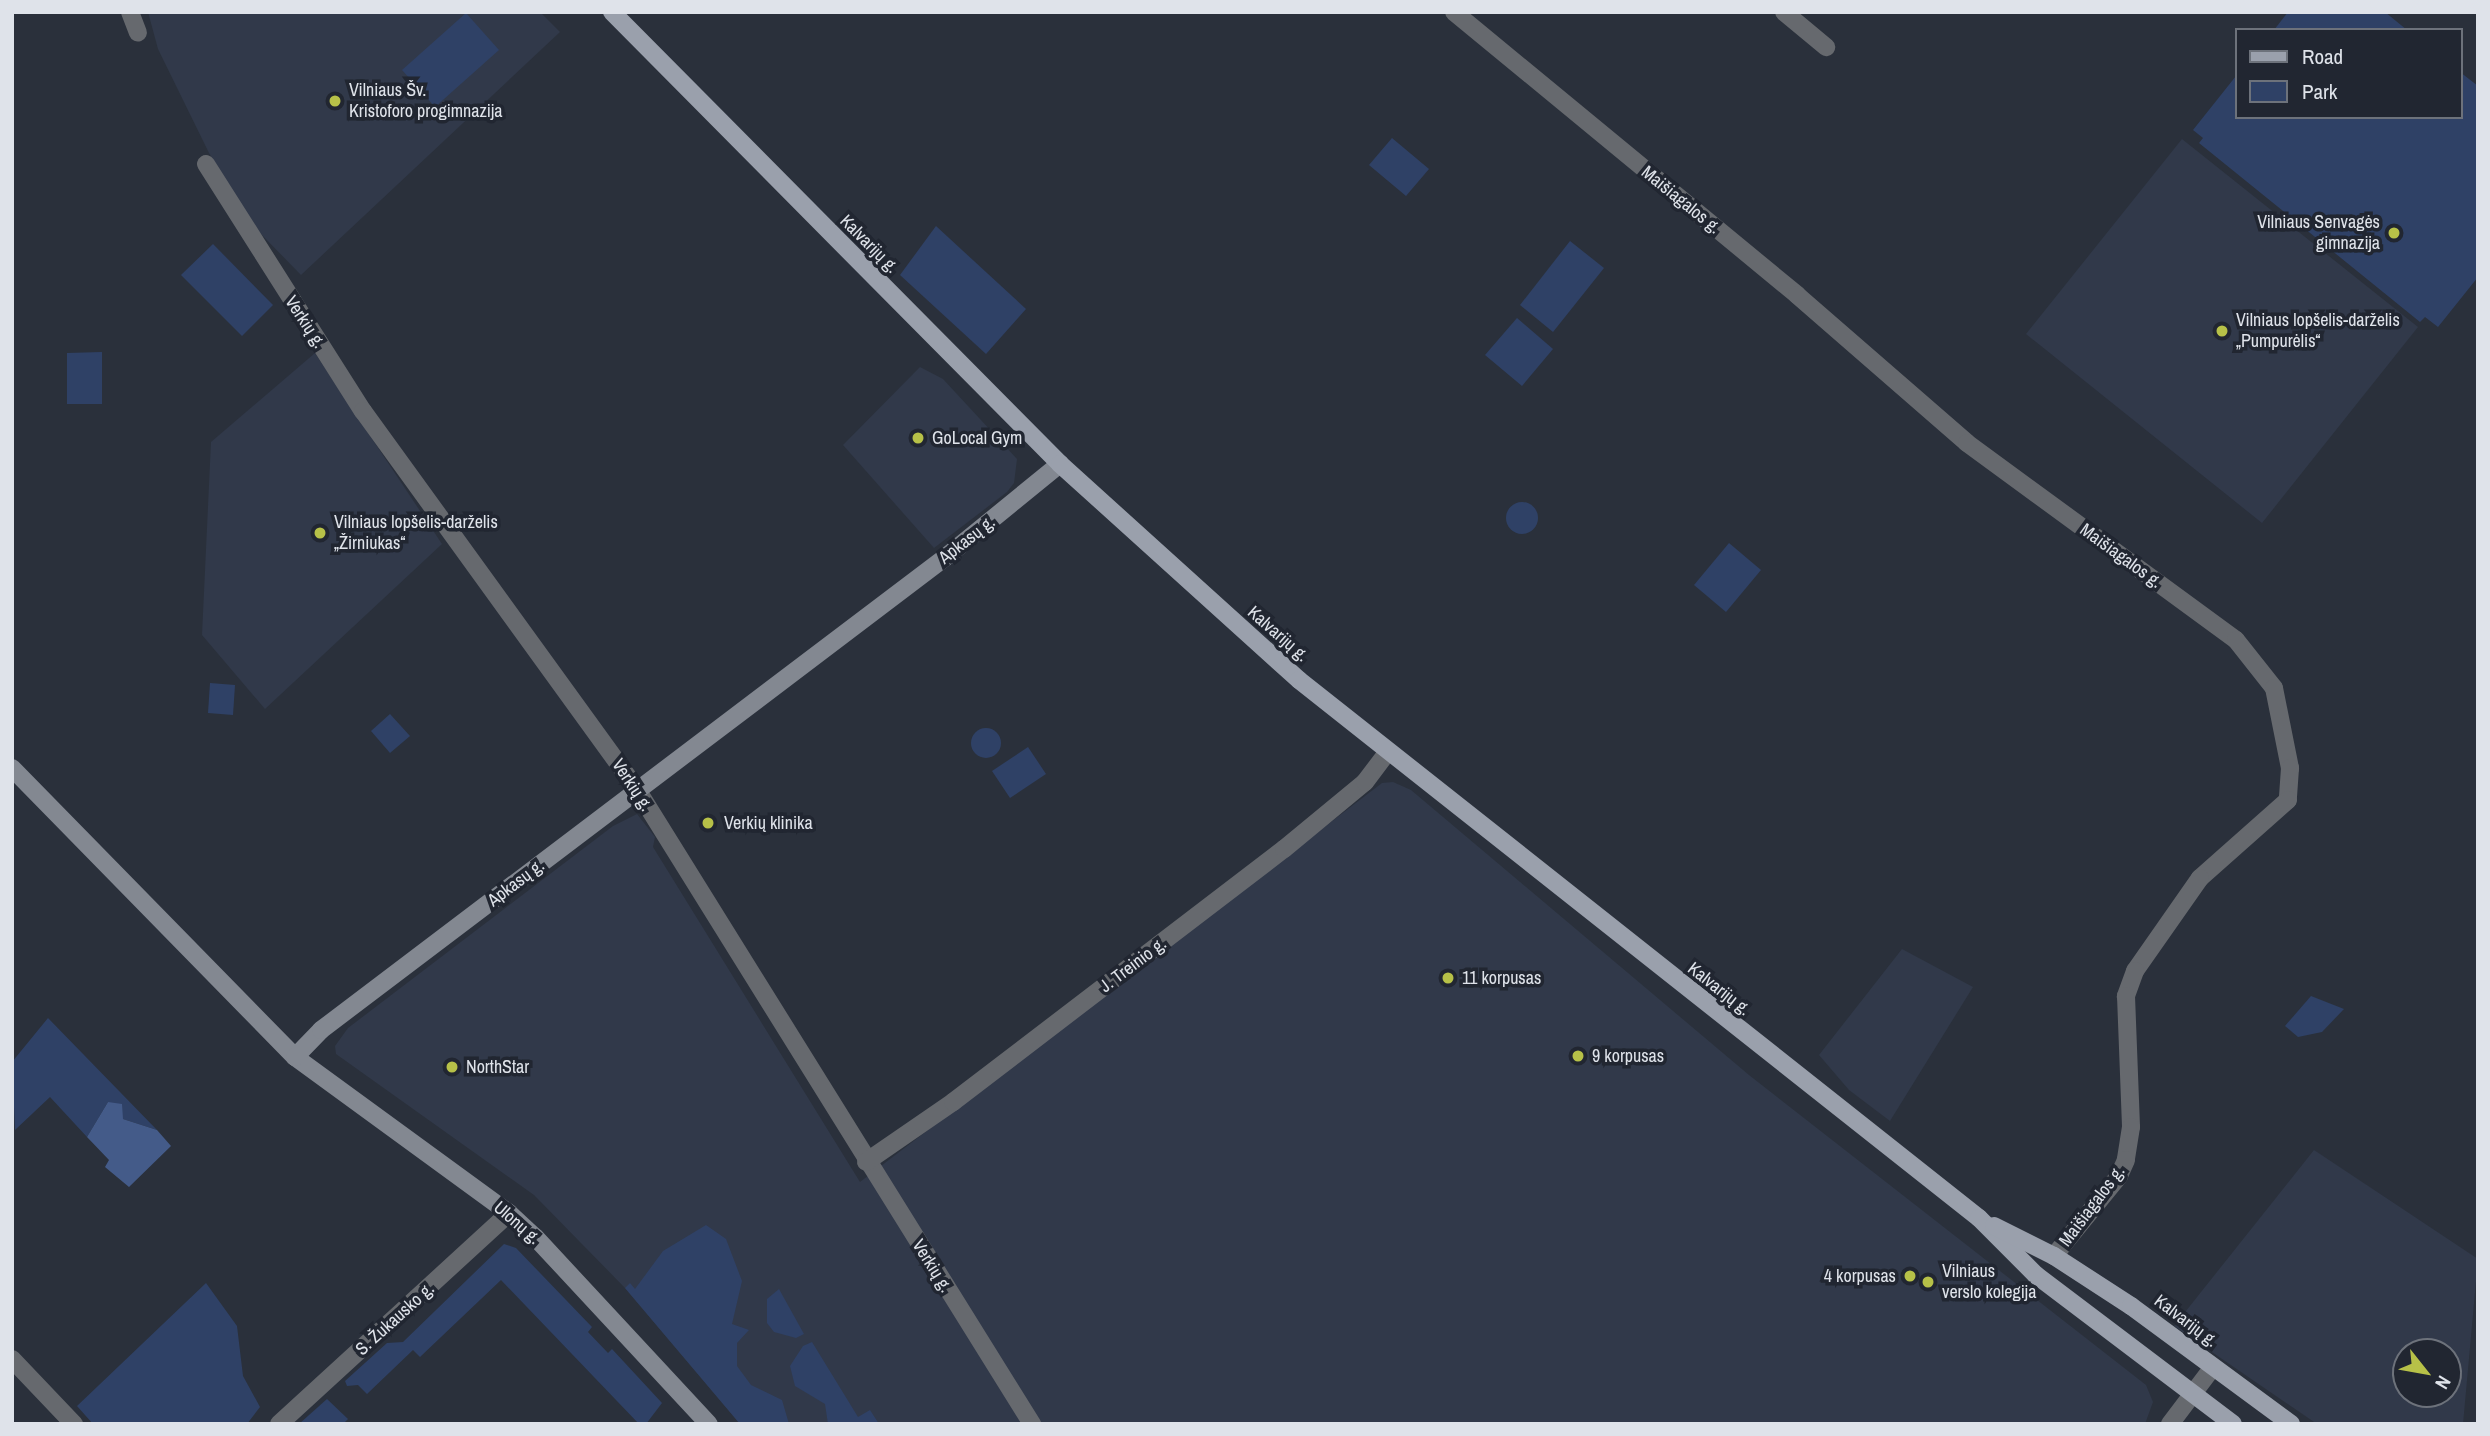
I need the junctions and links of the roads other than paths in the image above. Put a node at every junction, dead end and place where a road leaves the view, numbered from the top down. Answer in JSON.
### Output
{"nodes":[{"id":1,"x":130,"y":12,"type":"edge"},
{"id":2,"x":612,"y":12,"type":"edge"},
{"id":3,"x":1454,"y":12,"type":"edge"},
{"id":4,"x":1784,"y":12,"type":"edge"},
{"id":5,"x":138,"y":33,"type":"dead end"},
{"id":6,"x":1826,"y":47,"type":"dead end"},
{"id":7,"x":206,"y":164,"type":"dead end"},
{"id":8,"x":1059,"y":464,"type":"junction"},
{"id":9,"x":1387,"y":754,"type":"junction"},
{"id":10,"x":12,"y":768,"type":"edge"},
{"id":11,"x":638,"y":791,"type":"junction"},
{"id":12,"x":295,"y":1057,"type":"junction"},
{"id":13,"x":866,"y":1162,"type":"junction"},
{"id":14,"x":509,"y":1213,"type":"junction"},
{"id":15,"x":1979,"y":1218,"type":"junction"},
{"id":16,"x":2054,"y":1256,"type":"junction"},
{"id":17,"x":12,"y":1359,"type":"edge"},
{"id":18,"x":2213,"y":1367,"type":"junction"},
{"id":19,"x":2192,"y":1395,"type":"junction"},
{"id":20,"x":74,"y":1424,"type":"edge"},
{"id":21,"x":279,"y":1424,"type":"edge"},
{"id":22,"x":709,"y":1424,"type":"edge"},
{"id":23,"x":1032,"y":1424,"type":"edge"},
{"id":24,"x":2170,"y":1424,"type":"edge"},
{"id":25,"x":2233,"y":1424,"type":"edge"},
{"id":26,"x":2291,"y":1424,"type":"edge"}],
"edges":[{"from":1,"to":5,"type":"street"},
{"from":2,"to":8,"type":"main road","name":"Kalvarijų g."},
{"from":3,"to":16,"type":"street","name":"Maišiagalos g."},
{"from":4,"to":6,"type":"street"},
{"from":7,"to":11,"type":"street","name":"Verkių g."},
{"from":8,"to":9,"type":"main road","name":"Kalvarijų g."},
{"from":8,"to":11,"type":"main road","name":"Apkasų g."},
{"from":9,"to":13,"type":"street","name":"J. Treinio g."},
{"from":9,"to":15,"type":"main road","name":"Kalvarijų g."},
{"from":10,"to":12,"type":"main road"},
{"from":11,"to":12,"type":"main road","name":"Apkasų g."},
{"from":11,"to":13,"type":"street","name":"Verkių g."},
{"from":12,"to":14,"type":"main road","name":"Ulonų g."},
{"from":13,"to":23,"type":"street","name":"Verkių g."},
{"from":14,"to":21,"type":"street","name":"S. Žukausko g."},
{"from":14,"to":22,"type":"main road","name":"Ulonų g."},
{"from":15,"to":16,"type":"main road","name":"Kalvarijų g."},
{"from":15,"to":19,"type":"main road","name":"Kalvarijų g."},
{"from":16,"to":18,"type":"main road","name":"Kalvarijų g."},
{"from":17,"to":20,"type":"street"},
{"from":18,"to":19,"type":"street"},
{"from":18,"to":26,"type":"main road","name":"Kalvarijų g."},
{"from":19,"to":24,"type":"street"},
{"from":19,"to":25,"type":"main road","name":"Kalvarijų g."}]}
